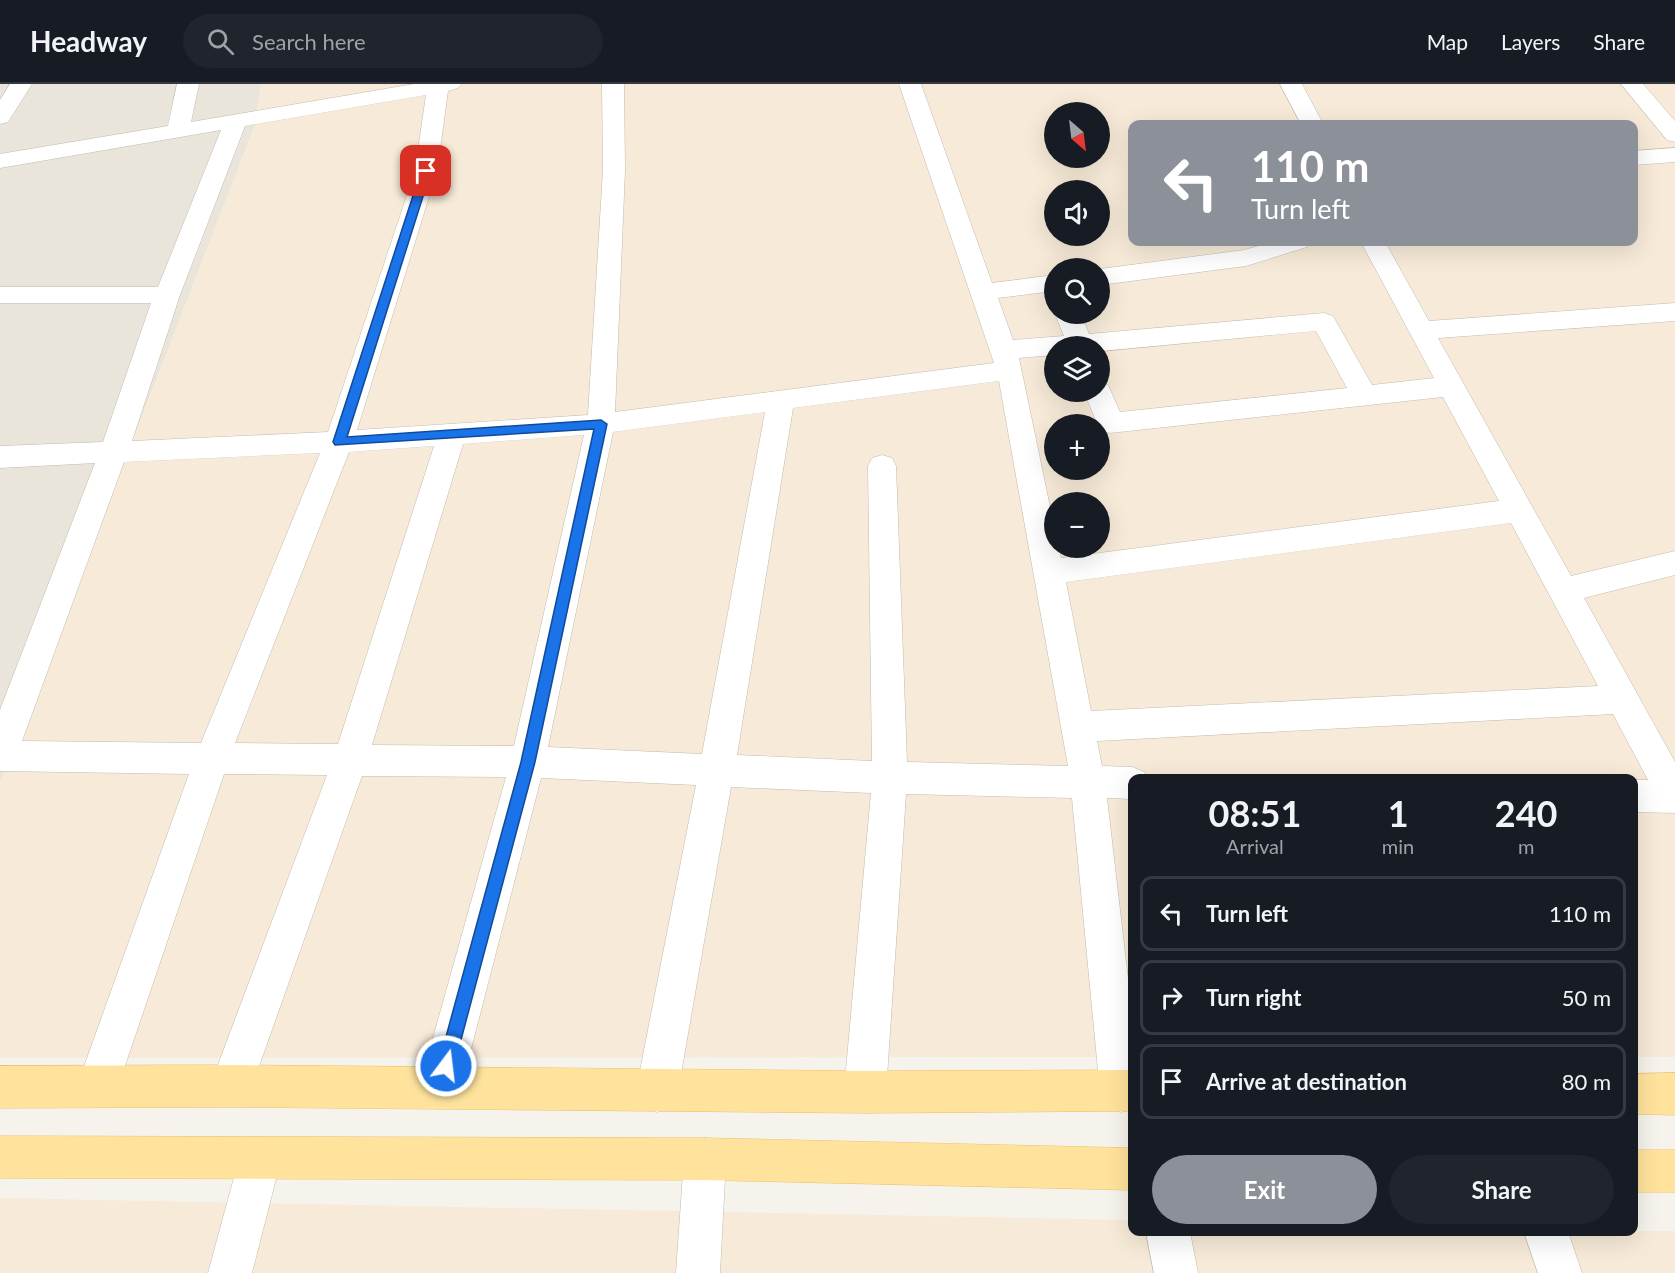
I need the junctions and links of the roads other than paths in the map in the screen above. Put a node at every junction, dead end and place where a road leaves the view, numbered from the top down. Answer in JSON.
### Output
{"nodes":[{"id":1,"x":21,"y":84,"type":"edge"},
{"id":2,"x":188,"y":84,"type":"edge"},
{"id":3,"x":613,"y":84,"type":"edge"},
{"id":4,"x":910,"y":84,"type":"edge"},
{"id":5,"x":1291,"y":84,"type":"edge"},
{"id":6,"x":1632,"y":84,"type":"edge"},
{"id":7,"x":442,"y":85,"type":"edge"},
{"id":8,"x":0,"y":117,"type":"edge"},
{"id":9,"x":1310,"y":120,"type":"edge"},
{"id":10,"x":236,"y":121,"type":"junction"},
{"id":11,"x":178,"y":130,"type":"junction"},
{"id":12,"x":1675,"y":135,"type":"edge"},
{"id":13,"x":1675,"y":155,"type":"edge"},
{"id":14,"x":1638,"y":158,"type":"edge"},
{"id":15,"x":0,"y":161,"type":"edge"},
{"id":16,"x":1286,"y":246,"type":"edge"},
{"id":17,"x":1375,"y":246,"type":"edge"},
{"id":18,"x":1110,"y":276,"type":"edge"},
{"id":19,"x":1044,"y":284,"type":"edge"},
{"id":20,"x":983,"y":292,"type":"junction"},
{"id":21,"x":0,"y":294,"type":"edge"},
{"id":22,"x":167,"y":295,"type":"junction"},
{"id":23,"x":1675,"y":312,"type":"edge"},
{"id":24,"x":1421,"y":330,"type":"junction"},
{"id":25,"x":1110,"y":342,"type":"edge"},
{"id":26,"x":1044,"y":352,"type":"edge"},
{"id":27,"x":1007,"y":360,"type":"junction"},
{"id":28,"x":1452,"y":387,"type":"junction"},
{"id":29,"x":1365,"y":396,"type":"junction"},
{"id":30,"x":781,"y":400,"type":"junction"},
{"id":31,"x":1102,"y":402,"type":"edge"},
{"id":32,"x":601,"y":424,"type":"junction"},
{"id":33,"x":452,"y":434,"type":"junction"},
{"id":34,"x":339,"y":442,"type":"junction"},
{"id":35,"x":114,"y":451,"type":"junction"},
{"id":36,"x":0,"y":457,"type":"edge"},
{"id":37,"x":882,"y":466,"type":"dead end"},
{"id":38,"x":1520,"y":510,"type":"junction"},
{"id":39,"x":1675,"y":563,"type":"edge"},
{"id":40,"x":1048,"y":572,"type":"junction"},
{"id":41,"x":1563,"y":591,"type":"junction"},
{"id":42,"x":1622,"y":699,"type":"junction"},
{"id":43,"x":1077,"y":727,"type":"junction"},
{"id":44,"x":0,"y":756,"type":"edge"},
{"id":45,"x":212,"y":758,"type":"junction"},
{"id":46,"x":350,"y":760,"type":"junction"},
{"id":47,"x":528,"y":762,"type":"junction"},
{"id":48,"x":717,"y":769,"type":"junction"},
{"id":49,"x":890,"y":778,"type":"junction"},
{"id":50,"x":1088,"y":782,"type":"junction"},
{"id":51,"x":1128,"y":783,"type":"edge"},
{"id":52,"x":1638,"y":796,"type":"edge"},
{"id":53,"x":1675,"y":796,"type":"edge"},
{"id":54,"x":98,"y":1086,"type":"junction"},
{"id":55,"x":231,"y":1086,"type":"junction"},
{"id":56,"x":0,"y":1087,"type":"edge"},
{"id":57,"x":440,"y":1088,"type":"junction"},
{"id":58,"x":657,"y":1090,"type":"junction"},
{"id":59,"x":1127,"y":1091,"type":"edge"},
{"id":60,"x":865,"y":1092,"type":"junction"},
{"id":61,"x":1638,"y":1094,"type":"edge"},
{"id":62,"x":1675,"y":1094,"type":"edge"},
{"id":63,"x":0,"y":1157,"type":"edge"},
{"id":64,"x":260,"y":1159,"type":"junction"},
{"id":65,"x":705,"y":1159,"type":"junction"},
{"id":66,"x":1128,"y":1169,"type":"edge"},
{"id":67,"x":1638,"y":1171,"type":"edge"},
{"id":68,"x":1675,"y":1172,"type":"edge"},
{"id":69,"x":1169,"y":1236,"type":"edge"},
{"id":70,"x":1547,"y":1236,"type":"edge"},
{"id":71,"x":230,"y":1273,"type":"edge"},
{"id":72,"x":698,"y":1273,"type":"edge"},
{"id":73,"x":1176,"y":1273,"type":"edge"},
{"id":74,"x":1560,"y":1273,"type":"edge"}],
"edges":[{"from":1,"to":8,"type":"street"},
{"from":2,"to":11,"type":"street"},
{"from":3,"to":32,"type":"street"},
{"from":4,"to":20,"type":"street"},
{"from":5,"to":9,"type":"street"},
{"from":6,"to":12,"type":"street"},
{"from":7,"to":10,"type":"street"},
{"from":7,"to":34,"type":"street"},
{"from":10,"to":11,"type":"street"},
{"from":10,"to":22,"type":"street"},
{"from":11,"to":15,"type":"street"},
{"from":13,"to":14,"type":"street"},
{"from":16,"to":18,"type":"street"},
{"from":17,"to":24,"type":"street"},
{"from":19,"to":20,"type":"street"},
{"from":20,"to":27,"type":"street"},
{"from":21,"to":22,"type":"street"},
{"from":22,"to":35,"type":"street"},
{"from":23,"to":24,"type":"street"},
{"from":24,"to":28,"type":"street"},
{"from":25,"to":29,"type":"street"},
{"from":26,"to":27,"type":"street"},
{"from":27,"to":30,"type":"street"},
{"from":27,"to":40,"type":"street"},
{"from":28,"to":29,"type":"street"},
{"from":28,"to":38,"type":"street"},
{"from":29,"to":31,"type":"street"},
{"from":30,"to":32,"type":"street"},
{"from":30,"to":48,"type":"street"},
{"from":32,"to":33,"type":"street"},
{"from":32,"to":47,"type":"street"},
{"from":33,"to":34,"type":"street"},
{"from":33,"to":46,"type":"street"},
{"from":34,"to":35,"type":"street"},
{"from":34,"to":45,"type":"street"},
{"from":35,"to":36,"type":"street"},
{"from":35,"to":44,"type":"street"},
{"from":37,"to":49,"type":"street"},
{"from":38,"to":40,"type":"street"},
{"from":38,"to":41,"type":"street"},
{"from":39,"to":41,"type":"street"},
{"from":40,"to":43,"type":"street"},
{"from":41,"to":42,"type":"street"},
{"from":42,"to":43,"type":"street"},
{"from":42,"to":53,"type":"street"},
{"from":43,"to":50,"type":"street"},
{"from":44,"to":45,"type":"street"},
{"from":45,"to":46,"type":"street"},
{"from":45,"to":54,"type":"street"},
{"from":46,"to":47,"type":"street"},
{"from":46,"to":55,"type":"street"},
{"from":47,"to":48,"type":"street"},
{"from":47,"to":57,"type":"street"},
{"from":48,"to":49,"type":"street"},
{"from":48,"to":58,"type":"street"},
{"from":49,"to":50,"type":"street"},
{"from":49,"to":60,"type":"street"},
{"from":50,"to":51,"type":"street"},
{"from":50,"to":59,"type":"street"},
{"from":52,"to":53,"type":"street"},
{"from":54,"to":55,"type":"main road"},
{"from":54,"to":56,"type":"main road"},
{"from":55,"to":57,"type":"main road"},
{"from":57,"to":58,"type":"main road"},
{"from":58,"to":60,"type":"main road"},
{"from":59,"to":60,"type":"main road"},
{"from":61,"to":62,"type":"main road"},
{"from":63,"to":64,"type":"main road"},
{"from":64,"to":65,"type":"main road"},
{"from":64,"to":71,"type":"street"},
{"from":65,"to":66,"type":"main road"},
{"from":65,"to":72,"type":"street"},
{"from":67,"to":68,"type":"main road"},
{"from":69,"to":73,"type":"street"},
{"from":70,"to":74,"type":"street"}]}
